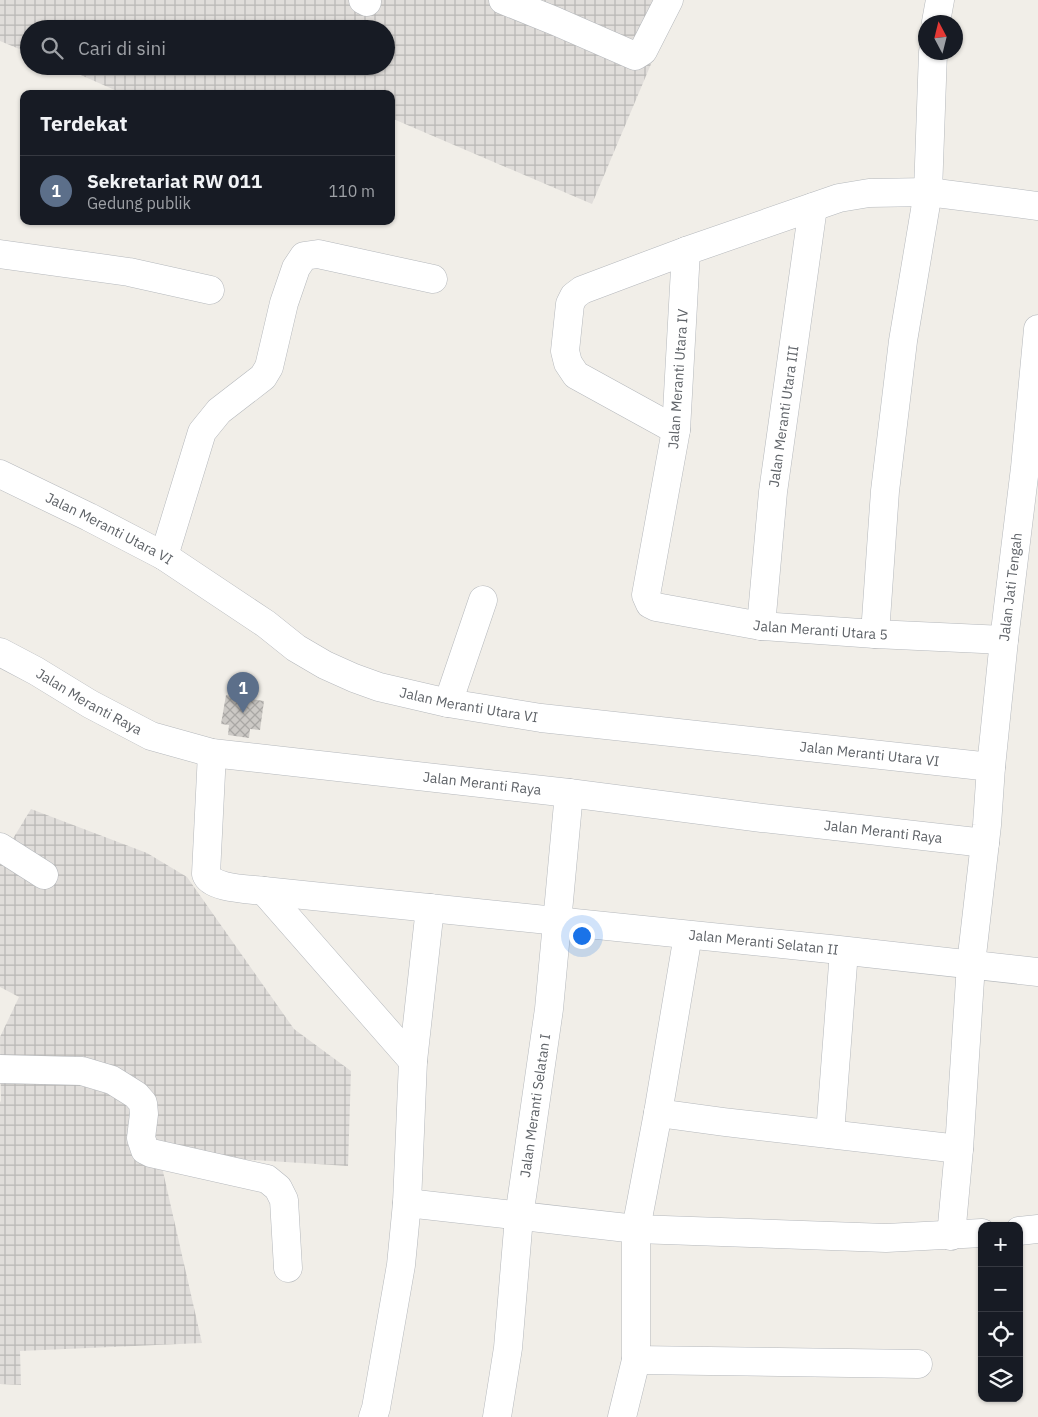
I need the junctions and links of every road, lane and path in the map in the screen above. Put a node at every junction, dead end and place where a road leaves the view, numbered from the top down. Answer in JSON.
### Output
{"nodes":[{"id":1,"x":504,"y":0,"type":"edge"},
{"id":2,"x":669,"y":0,"type":"edge"},
{"id":3,"x":940,"y":0,"type":"edge"},
{"id":4,"x":559,"y":10,"type":"edge"},
{"id":5,"x":937,"y":15,"type":"edge"},
{"id":6,"x":933,"y":60,"type":"edge"},
{"id":7,"x":928,"y":192,"type":"junction"},
{"id":8,"x":1038,"y":206,"type":"edge"},
{"id":9,"x":814,"y":207,"type":"junction"},
{"id":10,"x":686,"y":251,"type":"junction"},
{"id":11,"x":0,"y":254,"type":"edge"},
{"id":12,"x":433,"y":279,"type":"dead end"},
{"id":13,"x":210,"y":290,"type":"dead end"},
{"id":14,"x":1038,"y":329,"type":"edge"},
{"id":15,"x":676,"y":430,"type":"junction"},
{"id":16,"x":0,"y":474,"type":"edge"},
{"id":17,"x":164,"y":556,"type":"junction"},
{"id":18,"x":646,"y":595,"type":"joint"},
{"id":19,"x":483,"y":600,"type":"dead end"},
{"id":20,"x":761,"y":626,"type":"junction"},
{"id":21,"x":875,"y":634,"type":"junction"},
{"id":22,"x":1004,"y":640,"type":"junction"},
{"id":23,"x":0,"y":652,"type":"edge"},
{"id":24,"x":448,"y":703,"type":"junction"},
{"id":25,"x":212,"y":753,"type":"junction"},
{"id":26,"x":990,"y":778,"type":"junction"},
{"id":27,"x":569,"y":793,"type":"junction"},
{"id":28,"x":986,"y":834,"type":"junction"},
{"id":29,"x":0,"y":846,"type":"edge"},
{"id":30,"x":44,"y":876,"type":"dead end"},
{"id":31,"x":264,"y":892,"type":"junction"},
{"id":32,"x":430,"y":908,"type":"junction"},
{"id":33,"x":556,"y":922,"type":"junction"},
{"id":34,"x":688,"y":935,"type":"junction"},
{"id":35,"x":844,"y":951,"type":"junction"},
{"id":36,"x":971,"y":964,"type":"junction"},
{"id":37,"x":1038,"y":972,"type":"edge"},
{"id":38,"x":413,"y":1061,"type":"junction"},
{"id":39,"x":0,"y":1069,"type":"edge"},
{"id":40,"x":658,"y":1113,"type":"junction"},
{"id":41,"x":830,"y":1134,"type":"junction"},
{"id":42,"x":959,"y":1149,"type":"junction"},
{"id":43,"x":407,"y":1203,"type":"junction"},
{"id":44,"x":519,"y":1216,"type":"junction"},
{"id":45,"x":636,"y":1230,"type":"junction"},
{"id":46,"x":1038,"y":1230,"type":"edge"},
{"id":47,"x":1023,"y":1231,"type":"edge"},
{"id":48,"x":978,"y":1233,"type":"edge"},
{"id":49,"x":951,"y":1236,"type":"junction"},
{"id":50,"x":288,"y":1268,"type":"dead end"},
{"id":51,"x":636,"y":1360,"type":"junction"},
{"id":52,"x":918,"y":1364,"type":"dead end"},
{"id":53,"x":373,"y":1417,"type":"edge"},
{"id":54,"x":497,"y":1417,"type":"edge"},
{"id":55,"x":622,"y":1417,"type":"edge"}],
"edges":[{"from":1,"to":4,"type":"street"},
{"from":2,"to":4,"type":"street"},
{"from":3,"to":5,"type":"street"},
{"from":6,"to":7,"type":"street"},
{"from":7,"to":8,"type":"street"},
{"from":7,"to":9,"type":"street"},
{"from":7,"to":21,"type":"street"},
{"from":9,"to":10,"type":"street"},
{"from":9,"to":20,"type":"street","name":"Jalan Meranti Utara III"},
{"from":10,"to":15,"type":"street","name":"Jalan Meranti Utara IV"},
{"from":10,"to":15,"type":"street"},
{"from":11,"to":13,"type":"street"},
{"from":12,"to":17,"type":"street"},
{"from":14,"to":22,"type":"street","name":"Jalan Jati Tengah"},
{"from":15,"to":18,"type":"street","name":"Jalan Meranti Utara IV"},
{"from":16,"to":17,"type":"street","name":"Jalan Meranti Utara VI"},
{"from":17,"to":24,"type":"street","name":"Jalan Meranti Utara VI"},
{"from":18,"to":20,"type":"street","name":"Jalan Meranti Utara 5"},
{"from":19,"to":24,"type":"street"},
{"from":20,"to":21,"type":"street","name":"Jalan Meranti Utara 5"},
{"from":21,"to":22,"type":"street","name":"Jalan Meranti Utara 5"},
{"from":22,"to":26,"type":"street","name":"Jalan Jati Tengah"},
{"from":23,"to":25,"type":"street","name":"Jalan Meranti Raya"},
{"from":24,"to":26,"type":"street","name":"Jalan Meranti Utara VI"},
{"from":25,"to":27,"type":"street","name":"Jalan Meranti Raya"},
{"from":25,"to":31,"type":"street","name":"Jalan Meranti Selatan II"},
{"from":26,"to":28,"type":"street","name":"Jalan Jati Tengah"},
{"from":27,"to":28,"type":"street","name":"Jalan Meranti Raya"},
{"from":27,"to":33,"type":"street","name":"Jalan Meranti Selatan I"},
{"from":28,"to":36,"type":"street","name":"Jalan Jati Tengah"},
{"from":29,"to":30,"type":"street"},
{"from":31,"to":32,"type":"street","name":"Jalan Meranti Selatan II"},
{"from":31,"to":38,"type":"street"},
{"from":32,"to":33,"type":"street","name":"Jalan Meranti Selatan II"},
{"from":32,"to":38,"type":"street"},
{"from":33,"to":34,"type":"street","name":"Jalan Meranti Selatan II"},
{"from":33,"to":44,"type":"street","name":"Jalan Meranti Selatan I"},
{"from":34,"to":35,"type":"street","name":"Jalan Meranti Selatan II"},
{"from":34,"to":40,"type":"street"},
{"from":35,"to":36,"type":"street","name":"Jalan Meranti Selatan II"},
{"from":35,"to":41,"type":"street"},
{"from":36,"to":37,"type":"street","name":"Jalan Meranti Selatan II"},
{"from":36,"to":42,"type":"street","name":"Jalan Jati Tengah"},
{"from":38,"to":43,"type":"street"},
{"from":39,"to":50,"type":"street"},
{"from":40,"to":41,"type":"street"},
{"from":40,"to":45,"type":"street"},
{"from":41,"to":42,"type":"street"},
{"from":42,"to":49,"type":"street","name":"Jalan Jati Tengah"},
{"from":43,"to":44,"type":"street"},
{"from":43,"to":53,"type":"street"},
{"from":44,"to":45,"type":"street"},
{"from":44,"to":54,"type":"street","name":"Jalan Meranti Selatan I"},
{"from":45,"to":49,"type":"street"},
{"from":45,"to":51,"type":"street"},
{"from":46,"to":47,"type":"street"},
{"from":48,"to":49,"type":"street"},
{"from":51,"to":52,"type":"street"},
{"from":51,"to":55,"type":"street"}]}
